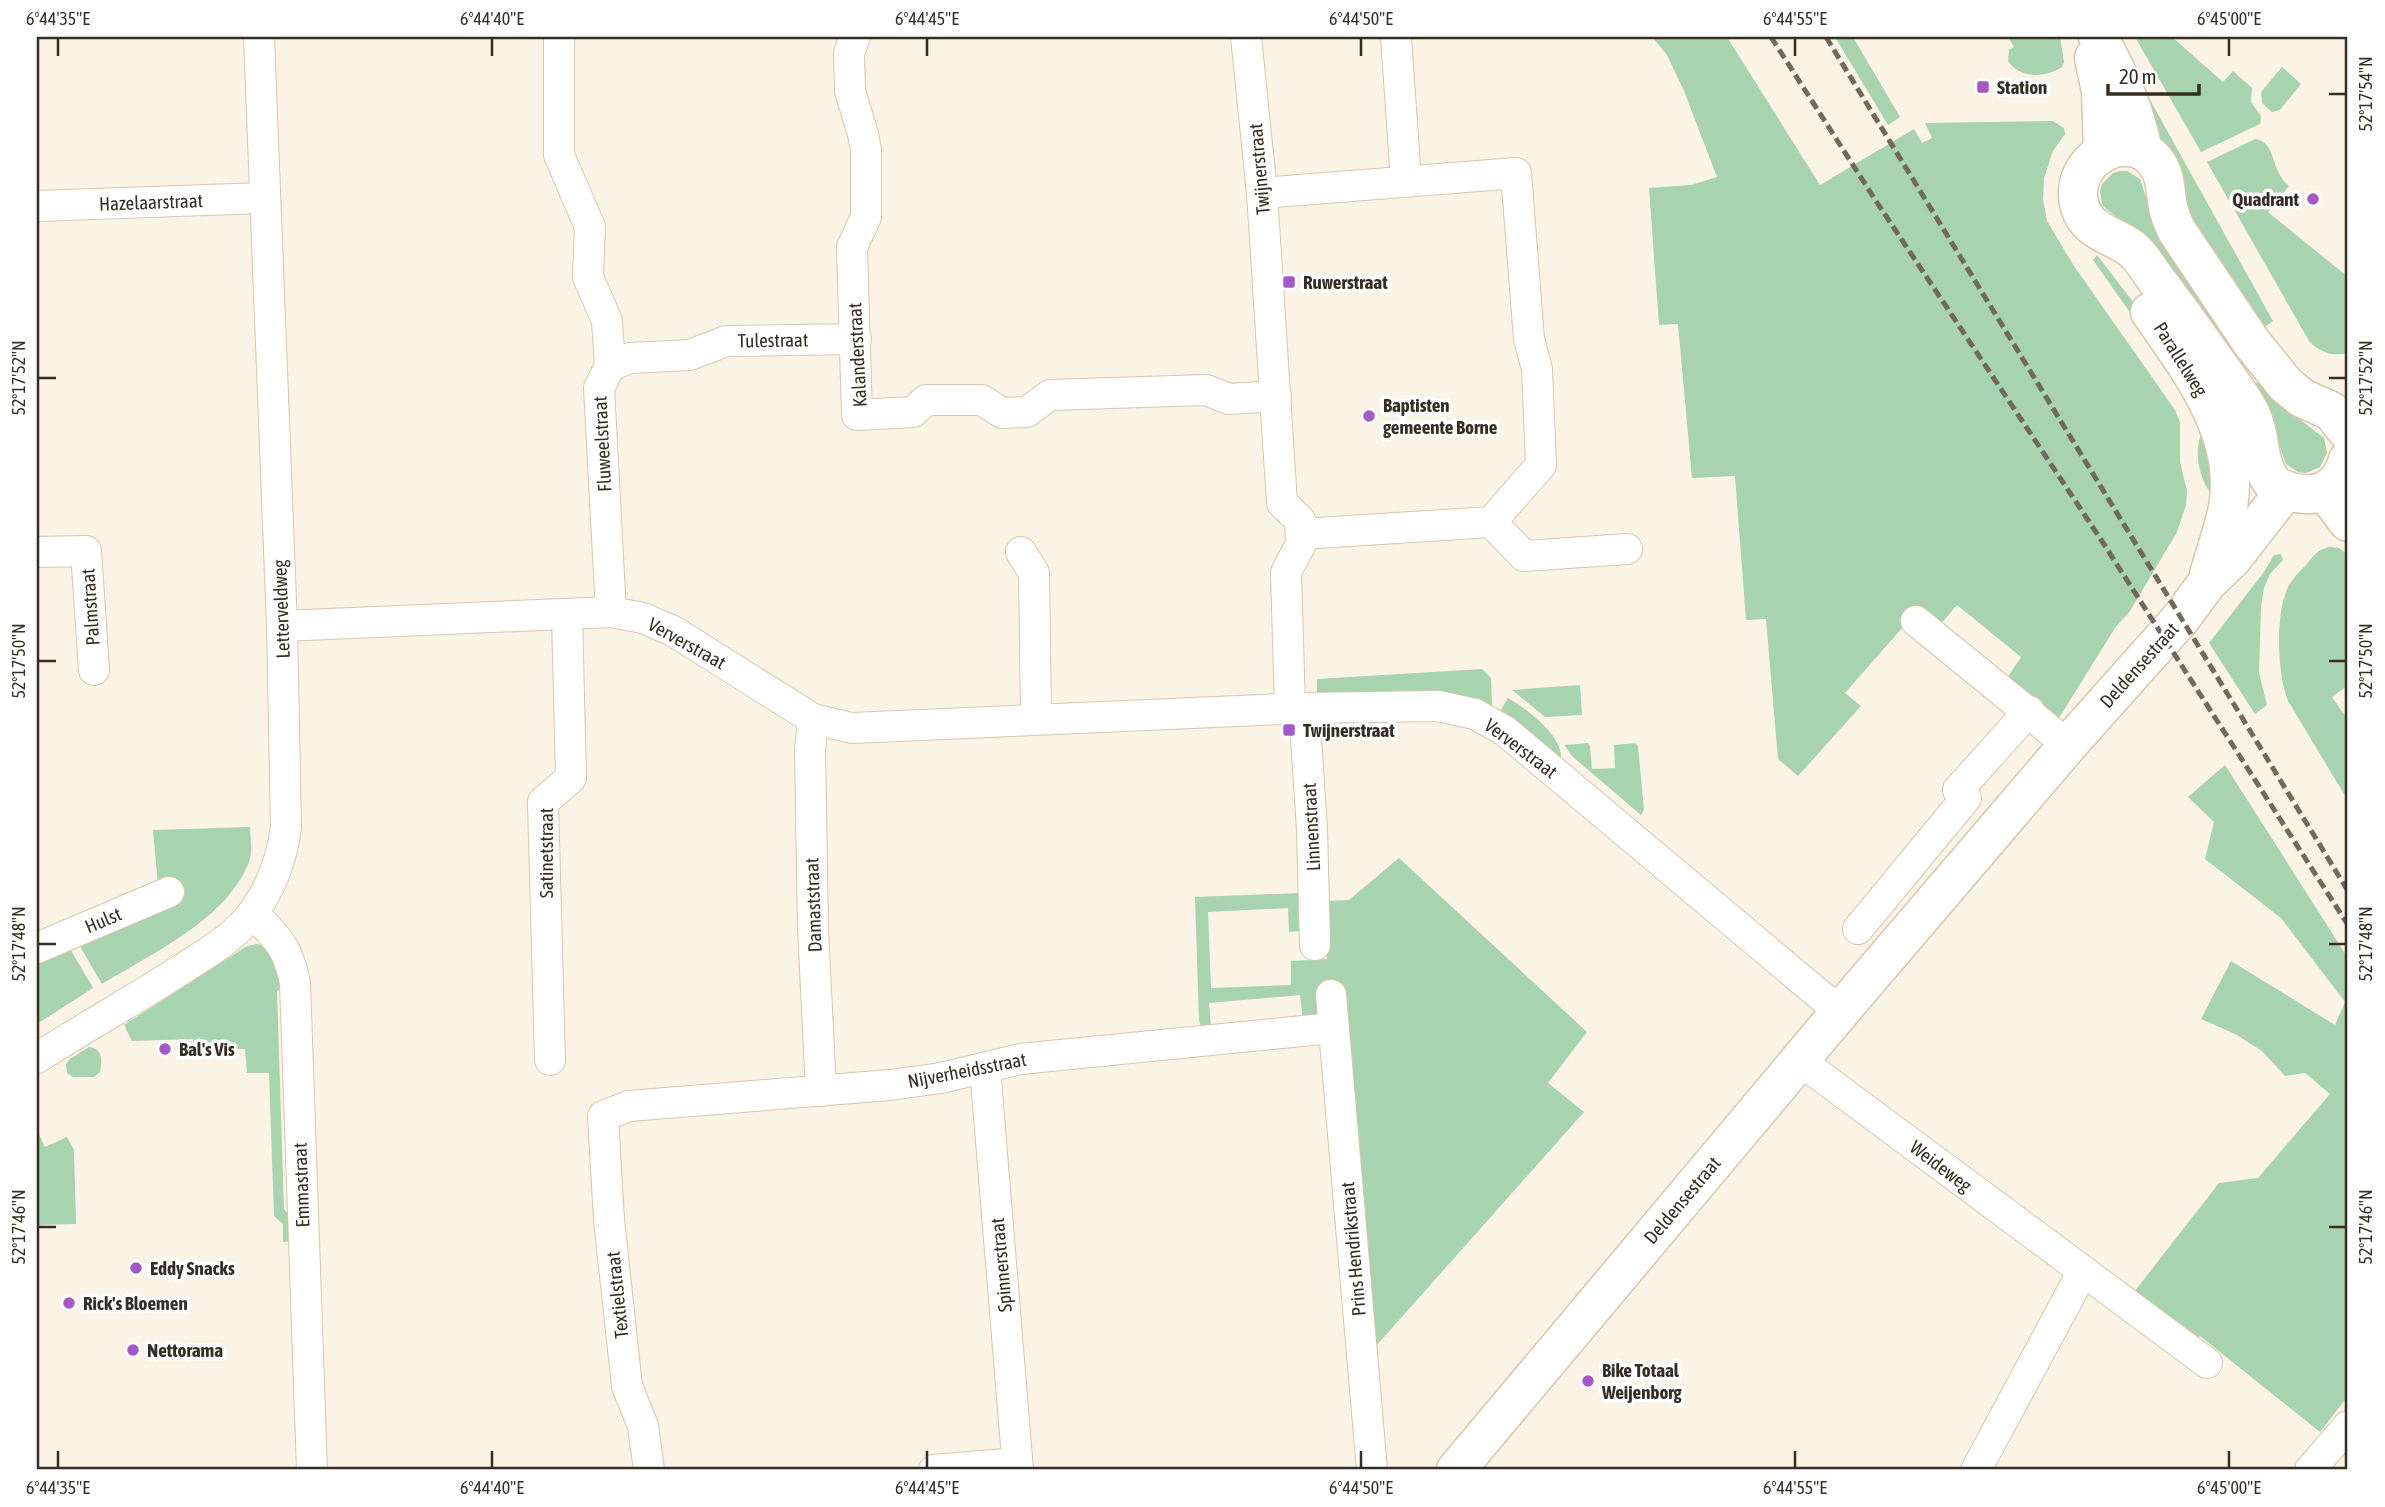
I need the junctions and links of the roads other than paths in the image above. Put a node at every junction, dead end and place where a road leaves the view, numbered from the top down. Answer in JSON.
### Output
{"nodes":[{"id":1,"x":259,"y":37,"type":"edge"},
{"id":2,"x":559,"y":37,"type":"edge"},
{"id":3,"x":855,"y":37,"type":"edge"},
{"id":4,"x":1246,"y":37,"type":"edge"},
{"id":5,"x":1396,"y":37,"type":"edge"},
{"id":6,"x":2086,"y":37,"type":"edge"},
{"id":7,"x":2098,"y":37,"type":"edge"},
{"id":8,"x":2143,"y":151,"type":"junction"},
{"id":9,"x":2103,"y":153,"type":"junction"},
{"id":10,"x":1406,"y":181,"type":"junction"},
{"id":11,"x":1262,"y":193,"type":"junction"},
{"id":12,"x":265,"y":198,"type":"junction"},
{"id":13,"x":37,"y":206,"type":"edge"},
{"id":14,"x":2091,"y":228,"type":"junction"},
{"id":15,"x":856,"y":339,"type":"junction"},
{"id":16,"x":610,"y":366,"type":"junction"},
{"id":17,"x":2333,"y":395,"type":"edge"},
{"id":18,"x":1276,"y":396,"type":"junction"},
{"id":19,"x":2348,"y":432,"type":"edge"},
{"id":20,"x":2342,"y":475,"type":"edge"},
{"id":21,"x":2285,"y":491,"type":"junction"},
{"id":22,"x":2228,"y":506,"type":"joint"},
{"id":23,"x":1491,"y":522,"type":"junction"},
{"id":24,"x":2348,"y":522,"type":"edge"},
{"id":25,"x":1301,"y":534,"type":"junction"},
{"id":26,"x":1627,"y":549,"type":"dead end"},
{"id":27,"x":37,"y":552,"type":"edge"},
{"id":28,"x":1021,"y":552,"type":"dead end"},
{"id":29,"x":2207,"y":583,"type":"junction"},
{"id":30,"x":611,"y":612,"type":"junction"},
{"id":31,"x":567,"y":615,"type":"junction"},
{"id":32,"x":1916,"y":621,"type":"dead end"},
{"id":33,"x":282,"y":626,"type":"junction"},
{"id":34,"x":94,"y":670,"type":"dead end"},
{"id":35,"x":1297,"y":708,"type":"junction"},
{"id":36,"x":2029,"y":711,"type":"junction"},
{"id":37,"x":813,"y":719,"type":"junction"},
{"id":38,"x":1036,"y":719,"type":"junction"},
{"id":39,"x":2068,"y":744,"type":"junction"},
{"id":40,"x":1966,"y":797,"type":"junction"},
{"id":41,"x":1999,"y":825,"type":"junction"},
{"id":42,"x":169,"y":892,"type":"dead end"},
{"id":43,"x":1878,"y":904,"type":"junction"},
{"id":44,"x":253,"y":913,"type":"junction"},
{"id":45,"x":1858,"y":929,"type":"dead end"},
{"id":46,"x":1909,"y":931,"type":"junction"},
{"id":47,"x":1315,"y":945,"type":"dead end"},
{"id":48,"x":37,"y":948,"type":"edge"},
{"id":49,"x":1331,"y":995,"type":"dead end"},
{"id":50,"x":1840,"y":1012,"type":"junction"},
{"id":51,"x":1333,"y":1028,"type":"junction"},
{"id":52,"x":37,"y":1058,"type":"edge"},
{"id":53,"x":550,"y":1060,"type":"dead end"},
{"id":54,"x":1799,"y":1060,"type":"junction"},
{"id":55,"x":985,"y":1068,"type":"junction"},
{"id":56,"x":821,"y":1091,"type":"junction"},
{"id":57,"x":603,"y":1116,"type":"joint"},
{"id":58,"x":2083,"y":1271,"type":"junction"},
{"id":59,"x":2207,"y":1363,"type":"dead end"},
{"id":60,"x":2348,"y":1426,"type":"edge"},
{"id":61,"x":2319,"y":1460,"type":"edge"},
{"id":62,"x":1017,"y":1466,"type":"edge"},
{"id":63,"x":312,"y":1470,"type":"edge"},
{"id":64,"x":649,"y":1470,"type":"edge"},
{"id":65,"x":934,"y":1470,"type":"edge"},
{"id":66,"x":1373,"y":1470,"type":"edge"},
{"id":67,"x":1456,"y":1470,"type":"edge"},
{"id":68,"x":1976,"y":1470,"type":"edge"}],
"edges":[{"from":1,"to":12,"type":"street","name":"Letterveldweg"},
{"from":2,"to":16,"type":"street","name":"Fluweelstraat"},
{"from":3,"to":15,"type":"street","name":"Kalanderstraat"},
{"from":4,"to":11,"type":"street","name":"Twijnerstraat"},
{"from":5,"to":10,"type":"street"},
{"from":6,"to":9,"type":"street"},
{"from":7,"to":8,"type":"street"},
{"from":8,"to":9,"type":"street"},
{"from":8,"to":17,"type":"street"},
{"from":9,"to":14,"type":"street","name":"Parallelweg"},
{"from":10,"to":11,"type":"street"},
{"from":10,"to":23,"type":"street"},
{"from":11,"to":18,"type":"street","name":"Twijnerstraat"},
{"from":12,"to":13,"type":"street","name":"Hazelaarstraat"},
{"from":12,"to":33,"type":"street","name":"Letterveldweg"},
{"from":14,"to":21,"type":"street"},
{"from":14,"to":22,"type":"street","name":"Parallelweg"},
{"from":15,"to":16,"type":"street","name":"Tulestraat"},
{"from":15,"to":18,"type":"street","name":"Kalanderstraat"},
{"from":16,"to":30,"type":"street","name":"Fluweelstraat"},
{"from":17,"to":19,"type":"street"},
{"from":18,"to":25,"type":"street","name":"Twijnerstraat"},
{"from":20,"to":21,"type":"street"},
{"from":20,"to":24,"type":"street"},
{"from":21,"to":29,"type":"street","name":"Deldensestraat"},
{"from":22,"to":29,"type":"street","name":"Deldensestraat"},
{"from":23,"to":25,"type":"street"},
{"from":23,"to":26,"type":"street"},
{"from":25,"to":35,"type":"street"},
{"from":27,"to":34,"type":"street","name":"Palmstraat"},
{"from":28,"to":38,"type":"street"},
{"from":29,"to":39,"type":"street","name":"Deldensestraat"},
{"from":30,"to":31,"type":"street","name":"Ververstraat"},
{"from":30,"to":37,"type":"street","name":"Ververstraat"},
{"from":31,"to":33,"type":"street","name":"Ververstraat"},
{"from":31,"to":53,"type":"street","name":"Satinetstraat"},
{"from":32,"to":36,"type":"street"},
{"from":33,"to":44,"type":"street","name":"Letterveldweg"},
{"from":35,"to":38,"type":"street","name":"Ververstraat"},
{"from":35,"to":47,"type":"street","name":"Linnenstraat"},
{"from":35,"to":50,"type":"street","name":"Ververstraat"},
{"from":36,"to":39,"type":"street"},
{"from":36,"to":40,"type":"street"},
{"from":37,"to":38,"type":"street","name":"Ververstraat"},
{"from":37,"to":56,"type":"street","name":"Damaststraat"},
{"from":39,"to":41,"type":"street","name":"Deldensestraat"},
{"from":40,"to":41,"type":"street"},
{"from":40,"to":43,"type":"street"},
{"from":41,"to":46,"type":"street","name":"Deldensestraat"},
{"from":42,"to":48,"type":"street","name":"Hulst"},
{"from":43,"to":45,"type":"street"},
{"from":43,"to":46,"type":"street"},
{"from":44,"to":52,"type":"street","name":"Letterveldweg"},
{"from":44,"to":63,"type":"street","name":"Emmastraat"},
{"from":46,"to":50,"type":"street","name":"Deldensestraat"},
{"from":49,"to":51,"type":"street","name":"Prins Hendrikstraat"},
{"from":50,"to":54,"type":"street","name":"Deldensestraat"},
{"from":51,"to":55,"type":"street","name":"Nijverheidsstraat"},
{"from":51,"to":66,"type":"street","name":"Prins Hendrikstraat"},
{"from":54,"to":58,"type":"street","name":"Weideweg"},
{"from":54,"to":67,"type":"street","name":"Deldensestraat"},
{"from":55,"to":56,"type":"street","name":"Nijverheidsstraat"},
{"from":55,"to":62,"type":"street","name":"Spinnerstraat"},
{"from":56,"to":57,"type":"street","name":"Nijverheidsstraat"},
{"from":57,"to":64,"type":"street","name":"Textielstraat"},
{"from":58,"to":59,"type":"street","name":"Weideweg"},
{"from":58,"to":68,"type":"street"},
{"from":60,"to":61,"type":"street"},
{"from":62,"to":65,"type":"street"}]}
